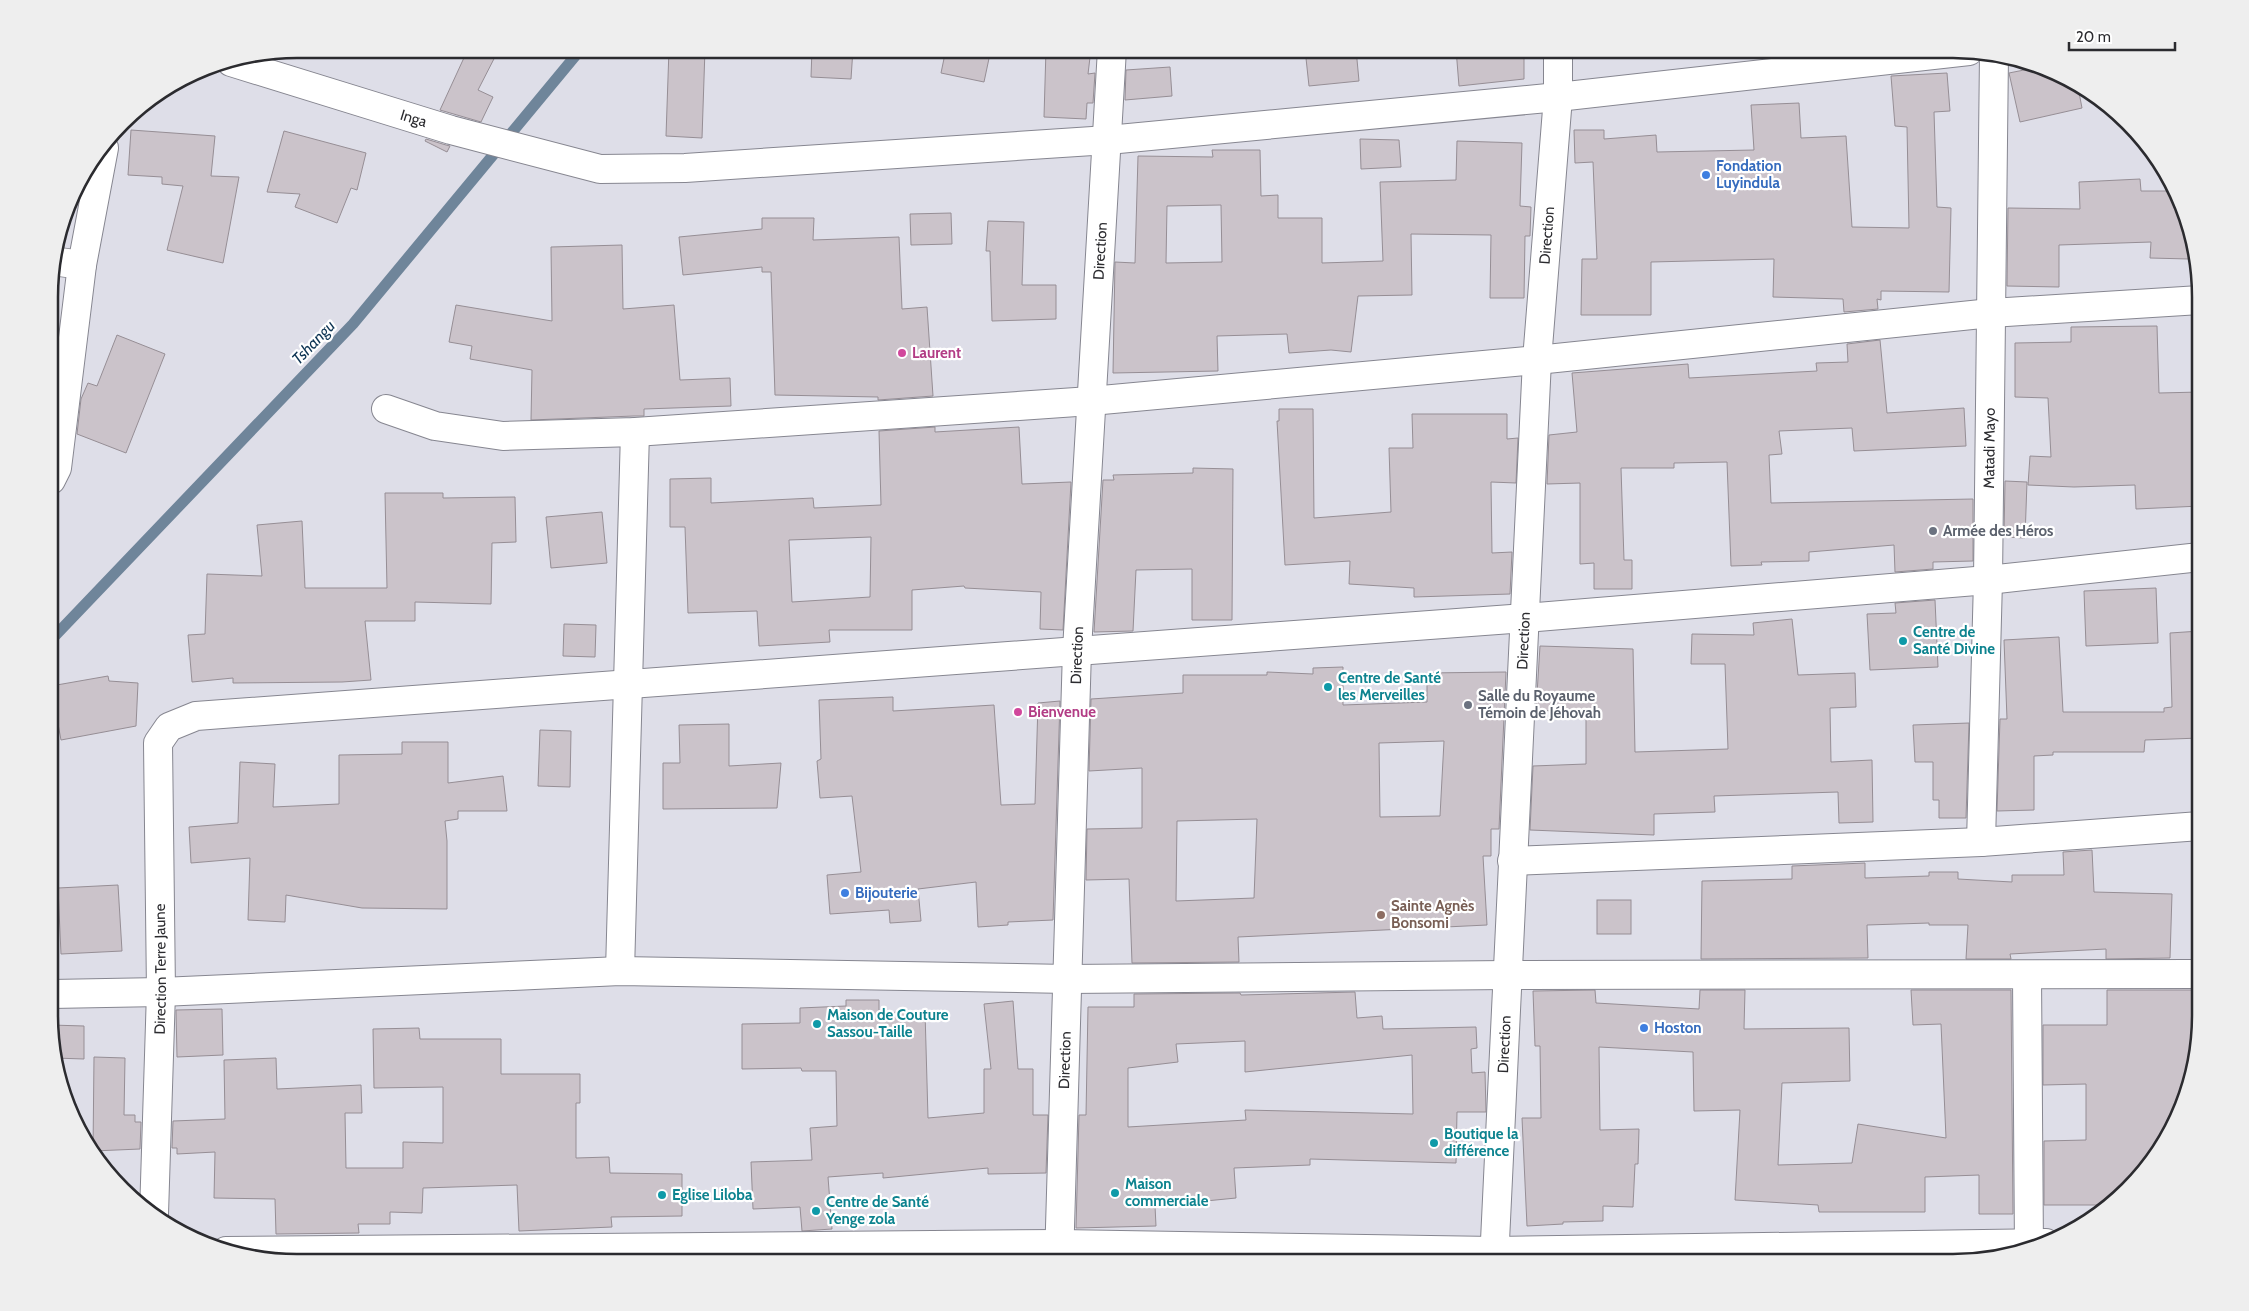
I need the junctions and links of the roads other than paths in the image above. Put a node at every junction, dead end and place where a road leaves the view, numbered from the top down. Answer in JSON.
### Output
{"nodes":[{"id":1,"x":1112,"y":58,"type":"edge"},
{"id":2,"x":1558,"y":58,"type":"edge"},
{"id":3,"x":1906,"y":58,"type":"edge"},
{"id":4,"x":1994,"y":61,"type":"edge"},
{"id":5,"x":240,"y":65,"type":"edge"},
{"id":6,"x":1558,"y":97,"type":"junction"},
{"id":7,"x":1108,"y":140,"type":"junction"},
{"id":8,"x":102,"y":158,"type":"edge"},
{"id":9,"x":60,"y":262,"type":"edge"},
{"id":10,"x":82,"y":265,"type":"junction"},
{"id":11,"x":2192,"y":300,"type":"edge"},
{"id":12,"x":1991,"y":313,"type":"junction"},
{"id":13,"x":1537,"y":360,"type":"junction"},
{"id":14,"x":1091,"y":401,"type":"junction"},
{"id":15,"x":386,"y":409,"type":"dead end"},
{"id":16,"x":635,"y":432,"type":"junction"},
{"id":17,"x":58,"y":444,"type":"edge"},
{"id":18,"x":2192,"y":559,"type":"edge"},
{"id":19,"x":1988,"y":580,"type":"junction"},
{"id":20,"x":1525,"y":618,"type":"junction"},
{"id":21,"x":1077,"y":650,"type":"junction"},
{"id":22,"x":628,"y":686,"type":"junction"},
{"id":23,"x":2192,"y":827,"type":"edge"},
{"id":24,"x":1981,"y":842,"type":"junction"},
{"id":25,"x":1512,"y":861,"type":"junction"},
{"id":26,"x":620,"y":971,"type":"junction"},
{"id":27,"x":2027,"y":974,"type":"junction"},
{"id":28,"x":2192,"y":974,"type":"edge"},
{"id":29,"x":1507,"y":975,"type":"junction"},
{"id":30,"x":1068,"y":979,"type":"junction"},
{"id":31,"x":161,"y":992,"type":"junction"},
{"id":32,"x":58,"y":994,"type":"edge"},
{"id":33,"x":154,"y":1206,"type":"edge"},
{"id":34,"x":2035,"y":1239,"type":"edge"},
{"id":35,"x":2012,"y":1245,"type":"edge"},
{"id":36,"x":266,"y":1251,"type":"edge"},
{"id":37,"x":1059,"y":1253,"type":"edge"},
{"id":38,"x":1204,"y":1254,"type":"edge"},
{"id":39,"x":1494,"y":1254,"type":"edge"},
{"id":40,"x":1592,"y":1254,"type":"edge"}],
"edges":[{"from":1,"to":7,"type":"street","name":"Direction"},
{"from":2,"to":6,"type":"street","name":"Direction"},
{"from":3,"to":6,"type":"street","name":"Inga"},
{"from":4,"to":12,"type":"street","name":"Matadi Mayo"},
{"from":5,"to":7,"type":"street","name":"Inga"},
{"from":6,"to":7,"type":"street","name":"Inga"},
{"from":6,"to":13,"type":"street","name":"Direction"},
{"from":7,"to":14,"type":"street","name":"Direction"},
{"from":8,"to":10,"type":"street"},
{"from":9,"to":10,"type":"street"},
{"from":10,"to":17,"type":"street"},
{"from":11,"to":12,"type":"street"},
{"from":12,"to":13,"type":"street"},
{"from":12,"to":19,"type":"street","name":"Matadi Mayo"},
{"from":13,"to":14,"type":"street"},
{"from":13,"to":20,"type":"street","name":"Direction"},
{"from":14,"to":16,"type":"street"},
{"from":14,"to":21,"type":"street","name":"Direction"},
{"from":15,"to":16,"type":"street"},
{"from":16,"to":22,"type":"street"},
{"from":18,"to":19,"type":"street"},
{"from":19,"to":20,"type":"street"},
{"from":19,"to":24,"type":"street","name":"Matadi Mayo"},
{"from":20,"to":21,"type":"street"},
{"from":20,"to":25,"type":"street","name":"Direction"},
{"from":21,"to":22,"type":"street"},
{"from":21,"to":30,"type":"street","name":"Direction"},
{"from":22,"to":26,"type":"street"},
{"from":22,"to":31,"type":"street","name":"Direction Terre Jaune"},
{"from":23,"to":24,"type":"street"},
{"from":24,"to":25,"type":"street"},
{"from":25,"to":29,"type":"street","name":"Direction"},
{"from":26,"to":30,"type":"street"},
{"from":26,"to":31,"type":"street"},
{"from":27,"to":28,"type":"street"},
{"from":27,"to":29,"type":"street"},
{"from":27,"to":34,"type":"street"},
{"from":29,"to":30,"type":"street"},
{"from":29,"to":39,"type":"street","name":"Direction"},
{"from":30,"to":37,"type":"street","name":"Direction"},
{"from":31,"to":32,"type":"street"},
{"from":31,"to":33,"type":"street","name":"Direction Terre Jaune"},
{"from":35,"to":40,"type":"street"},
{"from":36,"to":37,"type":"street"},
{"from":37,"to":38,"type":"street"}]}
